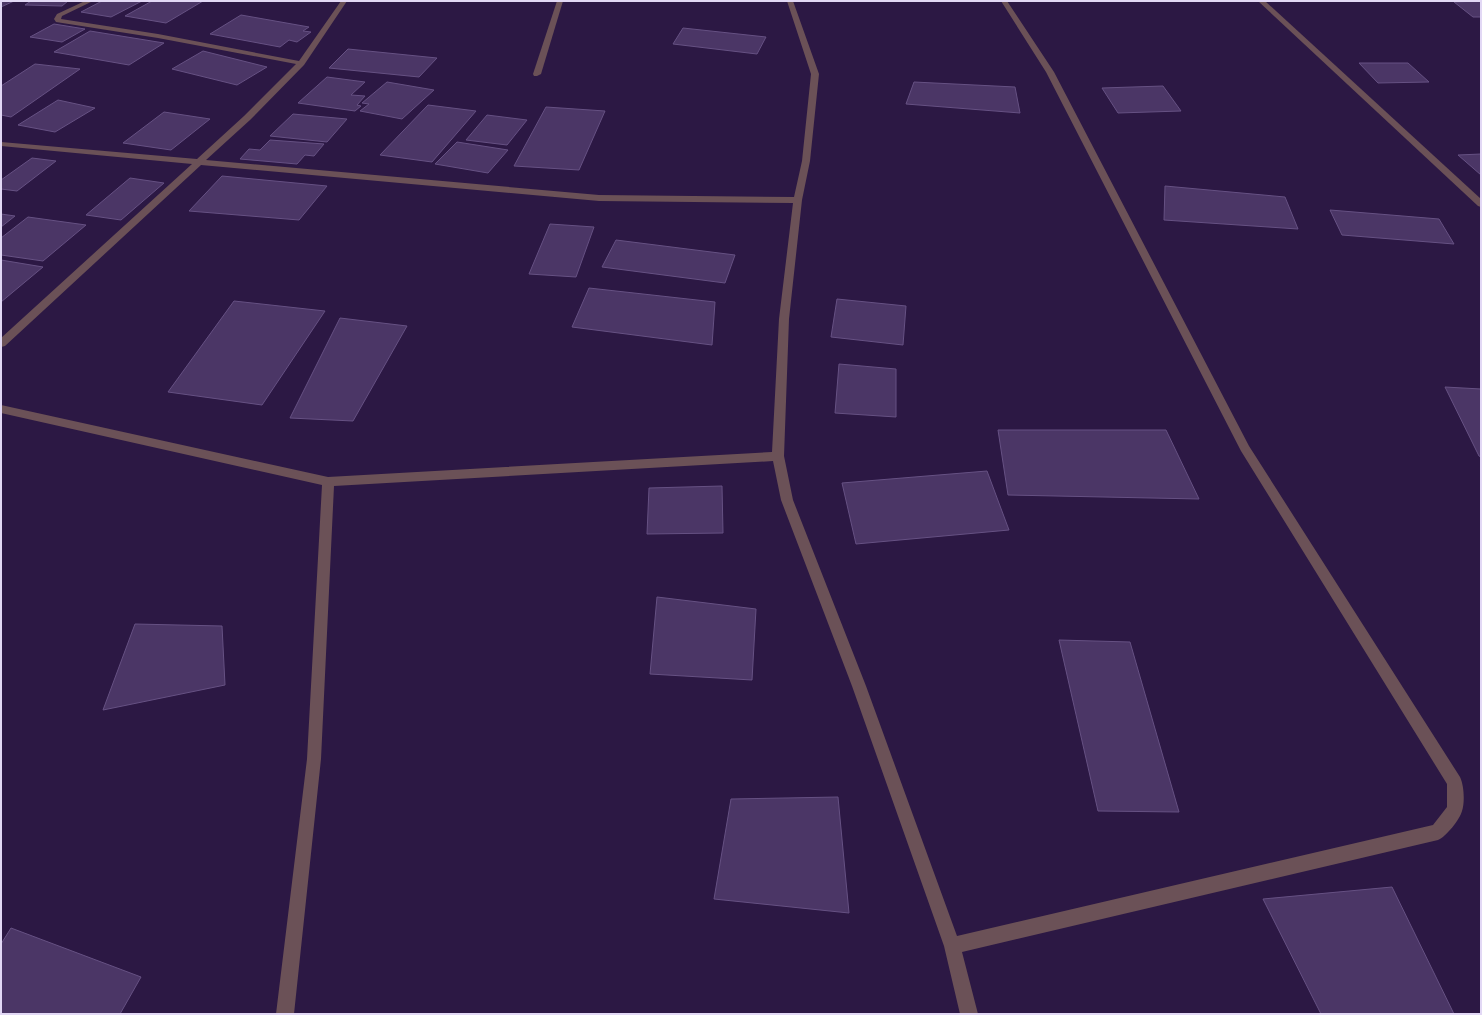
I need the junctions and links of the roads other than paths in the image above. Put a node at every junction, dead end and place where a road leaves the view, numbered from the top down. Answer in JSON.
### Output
{"nodes":[{"id":1,"x":90,"y":1,"type":"edge"},
{"id":2,"x":344,"y":1,"type":"edge"},
{"id":3,"x":560,"y":1,"type":"edge"},
{"id":4,"x":790,"y":1,"type":"edge"},
{"id":5,"x":1004,"y":1,"type":"edge"},
{"id":6,"x":1261,"y":1,"type":"edge"},
{"id":7,"x":301,"y":63,"type":"junction"},
{"id":8,"x":537,"y":74,"type":"dead end"},
{"id":9,"x":1,"y":144,"type":"edge"},
{"id":10,"x":199,"y":163,"type":"junction"},
{"id":11,"x":798,"y":200,"type":"junction"},
{"id":12,"x":1481,"y":204,"type":"edge"},
{"id":13,"x":1,"y":344,"type":"edge"},
{"id":14,"x":1,"y":409,"type":"edge"},
{"id":15,"x":778,"y":456,"type":"junction"},
{"id":16,"x":328,"y":482,"type":"junction"},
{"id":17,"x":952,"y":946,"type":"junction"},
{"id":18,"x":285,"y":1014,"type":"edge"},
{"id":19,"x":969,"y":1014,"type":"edge"}],
"edges":[{"from":1,"to":7,"type":"street"},
{"from":2,"to":7,"type":"street"},
{"from":3,"to":8,"type":"street"},
{"from":4,"to":11,"type":"street"},
{"from":5,"to":17,"type":"street"},
{"from":6,"to":12,"type":"street"},
{"from":7,"to":10,"type":"street"},
{"from":9,"to":10,"type":"street"},
{"from":10,"to":11,"type":"street"},
{"from":10,"to":13,"type":"street"},
{"from":11,"to":15,"type":"street"},
{"from":14,"to":16,"type":"street"},
{"from":15,"to":16,"type":"street"},
{"from":15,"to":17,"type":"street"},
{"from":16,"to":18,"type":"street"},
{"from":17,"to":19,"type":"street"}]}
